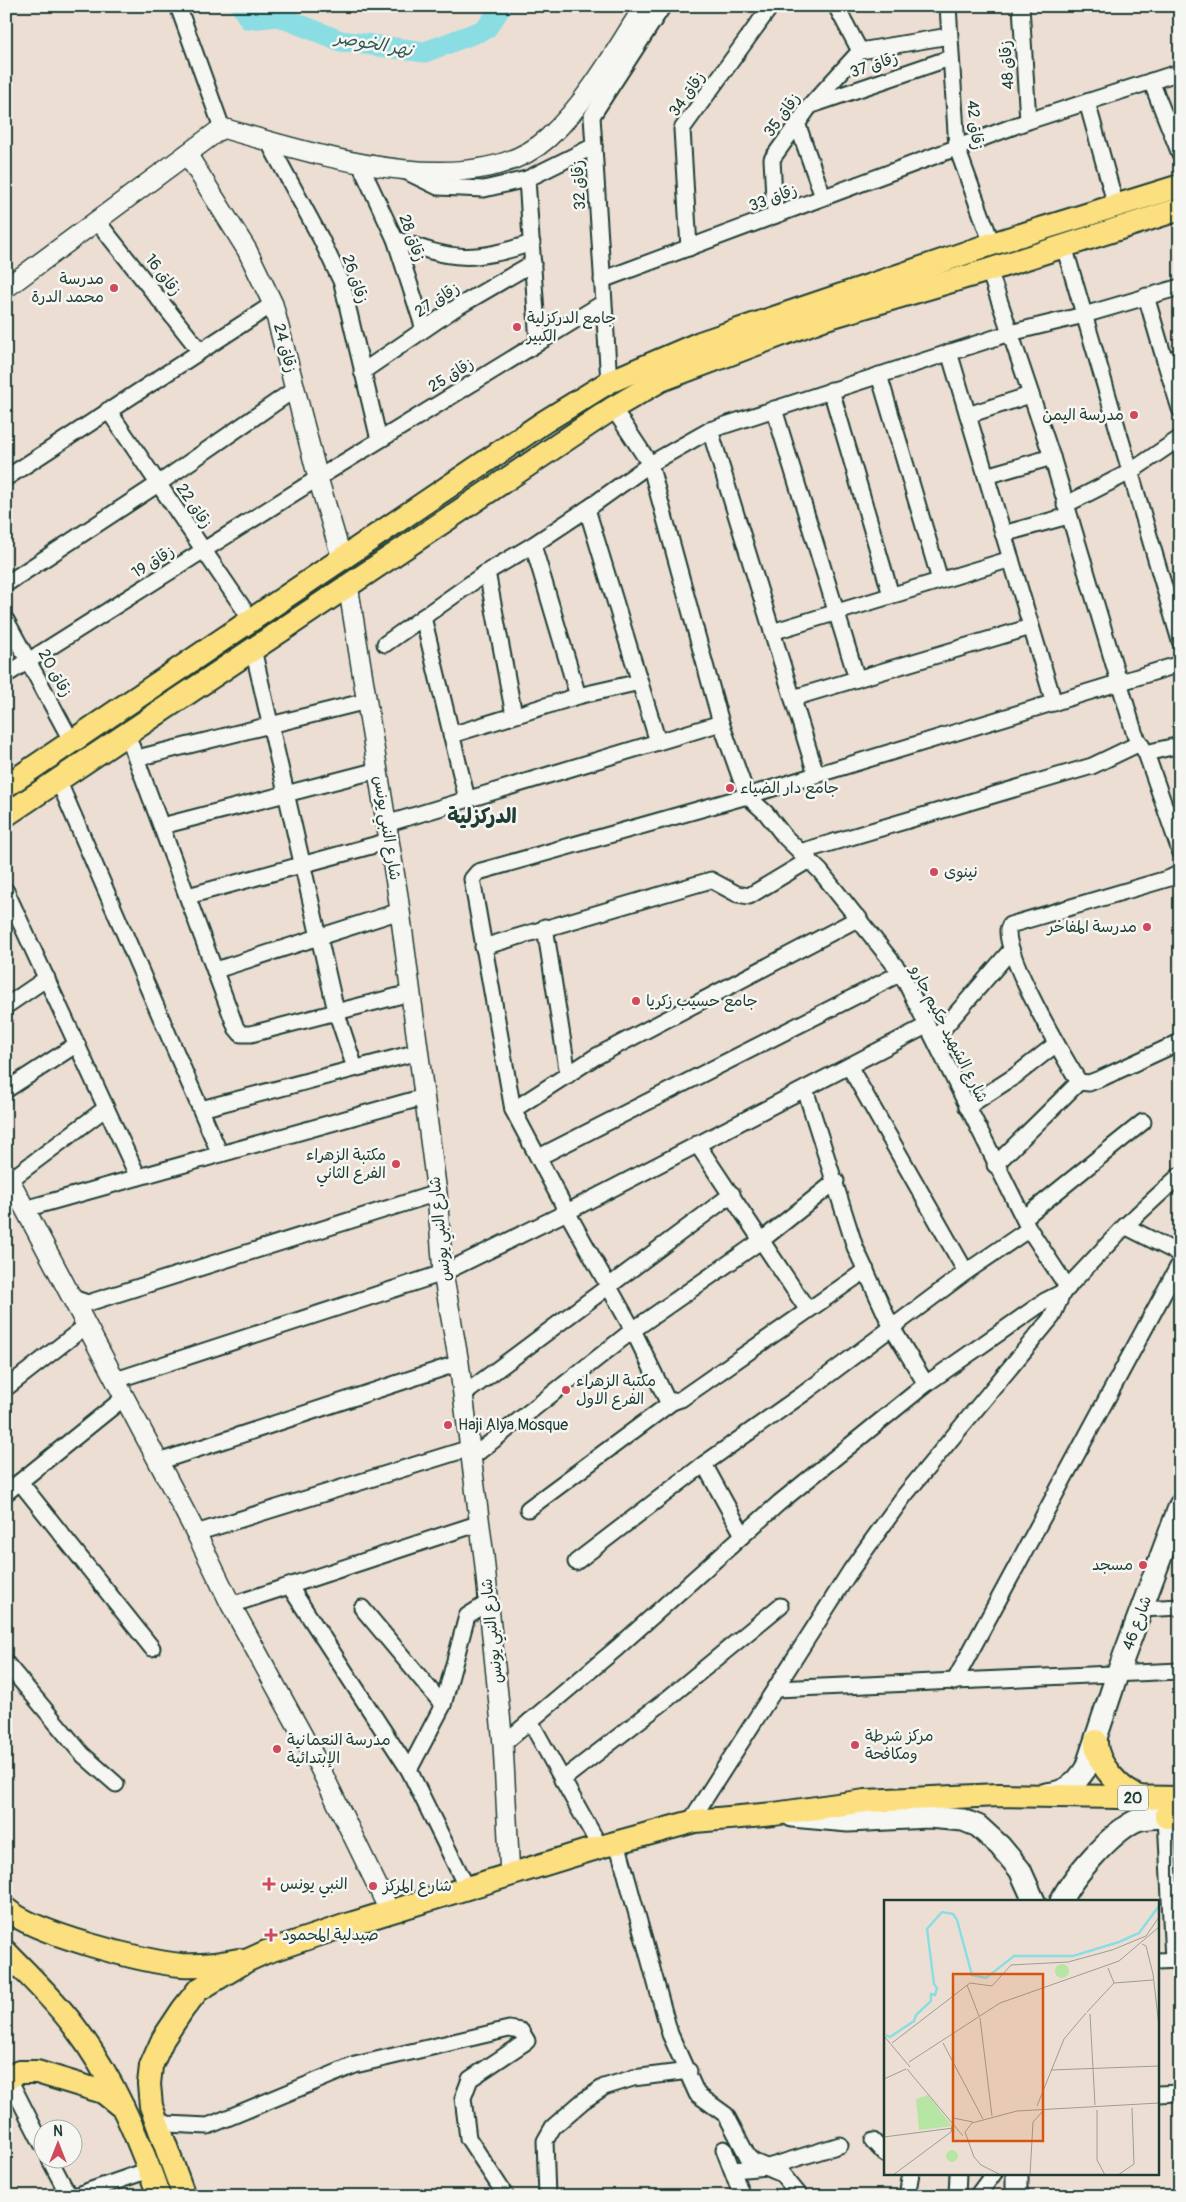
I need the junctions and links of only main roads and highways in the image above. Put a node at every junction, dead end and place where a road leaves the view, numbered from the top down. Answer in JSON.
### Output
{"nodes":[{"id":1,"x":1180,"y":186,"type":"edge"},
{"id":2,"x":1180,"y":208,"type":"edge"},
{"id":3,"x":6,"y":786,"type":"edge"},
{"id":4,"x":6,"y":815,"type":"edge"},
{"id":5,"x":1180,"y":1505,"type":"edge"},
{"id":6,"x":1173,"y":1544,"type":"edge"},
{"id":7,"x":1096,"y":1741,"type":"junction"},
{"id":8,"x":1028,"y":1795,"type":"junction"},
{"id":9,"x":1143,"y":1798,"type":"junction"},
{"id":10,"x":1180,"y":1798,"type":"edge"},
{"id":11,"x":774,"y":1814,"type":"junction"},
{"id":12,"x":1173,"y":1817,"type":"edge"},
{"id":13,"x":1034,"y":1900,"type":"edge"},
{"id":14,"x":1062,"y":1900,"type":"edge"},
{"id":15,"x":6,"y":1909,"type":"edge"},
{"id":16,"x":6,"y":1952,"type":"edge"},
{"id":17,"x":266,"y":1952,"type":"junction"},
{"id":18,"x":7,"y":2078,"type":"edge"},
{"id":19,"x":128,"y":2115,"type":"junction"},
{"id":20,"x":1017,"y":2174,"type":"edge"},
{"id":21,"x":159,"y":2196,"type":"edge"},
{"id":22,"x":184,"y":2196,"type":"edge"},
{"id":23,"x":1017,"y":2196,"type":"edge"}],
"edges":[{"from":1,"to":3,"type":"main road"},
{"from":2,"to":4,"type":"main road"},
{"from":5,"to":6,"type":"main road","name":"شارع 46"},
{"from":6,"to":7,"type":"main road","name":"شارع 46"},
{"from":7,"to":8,"type":"main road","name":"شارع 46"},
{"from":7,"to":9,"type":"main road"},
{"from":8,"to":9,"type":"main road","number":"20"},
{"from":8,"to":11,"type":"main road"},
{"from":9,"to":10,"type":"main road","number":"20"},
{"from":11,"to":13,"type":"main road"},
{"from":11,"to":17,"type":"main road"},
{"from":12,"to":14,"type":"main road"},
{"from":15,"to":17,"type":"main road"},
{"from":16,"to":19,"type":"main road"},
{"from":17,"to":22,"type":"main road"},
{"from":18,"to":19,"type":"main road"},
{"from":19,"to":21,"type":"main road"},
{"from":20,"to":23,"type":"main road"}]}
